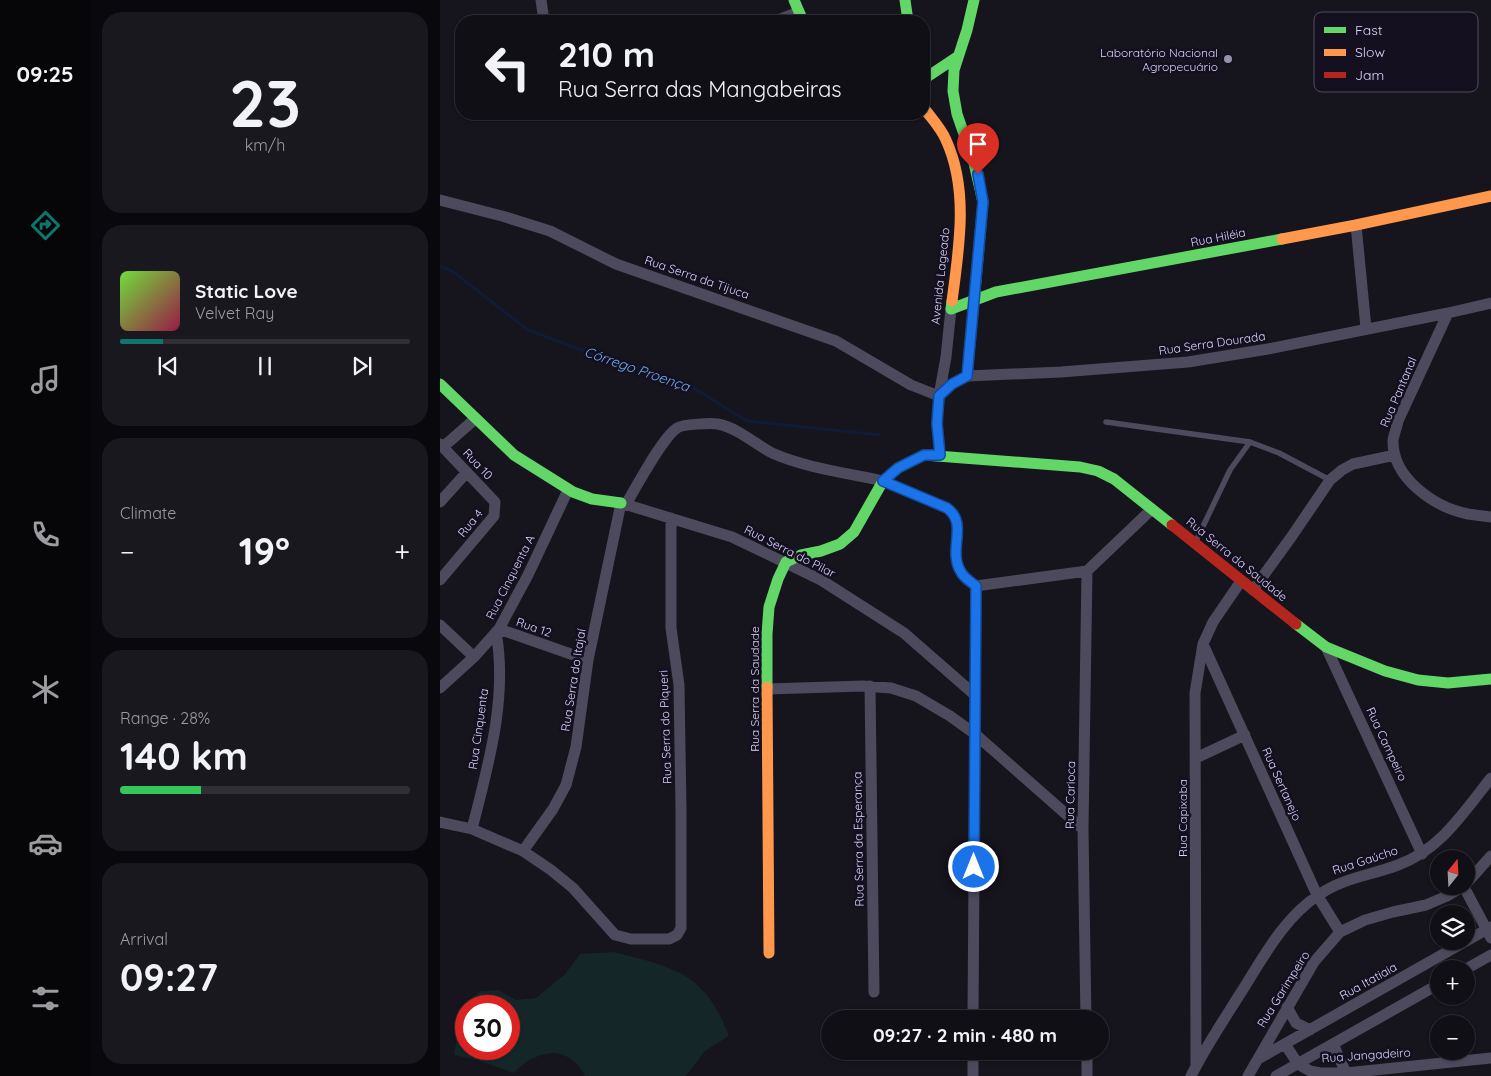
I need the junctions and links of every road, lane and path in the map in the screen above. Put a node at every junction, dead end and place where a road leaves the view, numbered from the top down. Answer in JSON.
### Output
{"nodes":[{"id":1,"x":541,"y":0,"type":"edge"},
{"id":2,"x":794,"y":0,"type":"edge"},
{"id":3,"x":905,"y":0,"type":"edge"},
{"id":4,"x":974,"y":0,"type":"edge"},
{"id":5,"x":543,"y":15,"type":"edge"},
{"id":6,"x":799,"y":15,"type":"edge"},
{"id":7,"x":907,"y":15,"type":"edge"},
{"id":8,"x":957,"y":57,"type":"junction"},
{"id":9,"x":930,"y":75,"type":"edge"},
{"id":10,"x":930,"y":117,"type":"edge"},
{"id":11,"x":1491,"y":196,"type":"edge"},
{"id":12,"x":440,"y":200,"type":"edge"},
{"id":13,"x":1356,"y":225,"type":"junction"},
{"id":14,"x":974,"y":302,"type":"junction"},
{"id":15,"x":1491,"y":303,"type":"edge"},
{"id":16,"x":951,"y":309,"type":"junction"},
{"id":17,"x":1448,"y":313,"type":"junction"},
{"id":18,"x":1366,"y":328,"type":"junction"},
{"id":19,"x":967,"y":376,"type":"junction"},
{"id":20,"x":440,"y":384,"type":"edge"},
{"id":21,"x":939,"y":396,"type":"junction"},
{"id":22,"x":476,"y":420,"type":"junction"},
{"id":23,"x":1106,"y":422,"type":"dead end"},
{"id":24,"x":1250,"y":442,"type":"junction"},
{"id":25,"x":442,"y":446,"type":"edge"},
{"id":26,"x":940,"y":455,"type":"junction"},
{"id":27,"x":1395,"y":455,"type":"junction"},
{"id":28,"x":466,"y":472,"type":"junction"},
{"id":29,"x":1330,"y":480,"type":"junction"},
{"id":30,"x":883,"y":481,"type":"junction"},
{"id":31,"x":568,"y":490,"type":"junction"},
{"id":32,"x":440,"y":502,"type":"edge"},
{"id":33,"x":495,"y":502,"type":"joint"},
{"id":34,"x":623,"y":503,"type":"junction"},
{"id":35,"x":1152,"y":509,"type":"junction"},
{"id":36,"x":1491,"y":517,"type":"edge"},
{"id":37,"x":671,"y":518,"type":"junction"},
{"id":38,"x":1195,"y":544,"type":"junction"},
{"id":39,"x":786,"y":562,"type":"junction"},
{"id":40,"x":1087,"y":571,"type":"junction"},
{"id":41,"x":440,"y":580,"type":"edge"},
{"id":42,"x":1241,"y":582,"type":"junction"},
{"id":43,"x":976,"y":586,"type":"junction"},
{"id":44,"x":1253,"y":590,"type":"junction"},
{"id":45,"x":440,"y":625,"type":"edge"},
{"id":46,"x":497,"y":631,"type":"junction"},
{"id":47,"x":1203,"y":644,"type":"junction"},
{"id":48,"x":1326,"y":647,"type":"junction"},
{"id":49,"x":474,"y":656,"type":"junction"},
{"id":50,"x":588,"y":660,"type":"junction"},
{"id":51,"x":1491,"y":679,"type":"edge"},
{"id":52,"x":870,"y":686,"type":"junction"},
{"id":53,"x":440,"y":688,"type":"edge"},
{"id":54,"x":767,"y":689,"type":"junction"},
{"id":55,"x":975,"y":696,"type":"junction"},
{"id":56,"x":975,"y":734,"type":"junction"},
{"id":57,"x":1245,"y":735,"type":"junction"},
{"id":58,"x":1196,"y":758,"type":"junction"},
{"id":59,"x":1491,"y":778,"type":"edge"},
{"id":60,"x":440,"y":822,"type":"edge"},
{"id":61,"x":472,"y":829,"type":"junction"},
{"id":62,"x":1084,"y":830,"type":"junction"},
{"id":63,"x":523,"y":851,"type":"junction"},
{"id":64,"x":1422,"y":854,"type":"junction"},
{"id":65,"x":1491,"y":856,"type":"edge"},
{"id":66,"x":1475,"y":874,"type":"edge"},
{"id":67,"x":1318,"y":895,"type":"junction"},
{"id":68,"x":1447,"y":895,"type":"edge"},
{"id":69,"x":1470,"y":895,"type":"edge"},
{"id":70,"x":1340,"y":932,"type":"junction"},
{"id":71,"x":1489,"y":932,"type":"edge"},
{"id":72,"x":769,"y":953,"type":"dead end"},
{"id":73,"x":1491,"y":955,"type":"edge"},
{"id":74,"x":1475,"y":964,"type":"edge"},
{"id":75,"x":1430,"y":989,"type":"edge"},
{"id":76,"x":874,"y":992,"type":"dead end"},
{"id":77,"x":1287,"y":1007,"type":"junction"},
{"id":78,"x":973,"y":1010,"type":"edge"},
{"id":79,"x":1086,"y":1010,"type":"edge"},
{"id":80,"x":1310,"y":1030,"type":"junction"},
{"id":81,"x":1285,"y":1044,"type":"junction"},
{"id":82,"x":1333,"y":1044,"type":"junction"},
{"id":83,"x":1491,"y":1058,"type":"edge"},
{"id":84,"x":1258,"y":1059,"type":"junction"},
{"id":85,"x":973,"y":1060,"type":"edge"},
{"id":86,"x":1087,"y":1060,"type":"edge"},
{"id":87,"x":1298,"y":1064,"type":"junction"},
{"id":88,"x":1194,"y":1071,"type":"edge"},
{"id":89,"x":1346,"y":1073,"type":"junction"},
{"id":90,"x":973,"y":1076,"type":"edge"},
{"id":91,"x":1087,"y":1076,"type":"edge"},
{"id":92,"x":1248,"y":1076,"type":"edge"},
{"id":93,"x":1276,"y":1076,"type":"edge"}],
"edges":[{"from":1,"to":5,"type":"street"},
{"from":2,"to":6,"type":"street"},
{"from":3,"to":7,"type":"street"},
{"from":4,"to":8,"type":"street"},
{"from":8,"to":9,"type":"street"},
{"from":8,"to":14,"type":"street"},
{"from":10,"to":16,"type":"street","name":"Avenida Lageado"},
{"from":11,"to":13,"type":"street","name":"Rua Hiléia"},
{"from":12,"to":21,"type":"street","name":"Rua Serra da Tijuca"},
{"from":13,"to":14,"type":"street","name":"Rua Hiléia"},
{"from":13,"to":18,"type":"street"},
{"from":14,"to":16,"type":"street","name":"Rua Hiléia"},
{"from":14,"to":19,"type":"street"},
{"from":15,"to":17,"type":"street","name":"Rua Serra Dourada"},
{"from":16,"to":21,"type":"street","name":"Avenida Lageado"},
{"from":17,"to":18,"type":"street","name":"Rua Serra Dourada"},
{"from":17,"to":27,"type":"street","name":"Rua Pantanal"},
{"from":18,"to":19,"type":"street","name":"Rua Serra Dourada"},
{"from":19,"to":21,"type":"street"},
{"from":20,"to":22,"type":"street"},
{"from":21,"to":26,"type":"street"},
{"from":22,"to":25,"type":"street"},
{"from":22,"to":31,"type":"street"},
{"from":23,"to":24,"type":"lane"},
{"from":24,"to":29,"type":"lane"},
{"from":24,"to":38,"type":"lane"},
{"from":25,"to":28,"type":"street","name":"Rua 10"},
{"from":26,"to":30,"type":"street"},
{"from":26,"to":35,"type":"street","name":"Rua Serra da Saudade"},
{"from":27,"to":29,"type":"street"},
{"from":27,"to":36,"type":"street","name":"Rua Pantanal"},
{"from":28,"to":32,"type":"street"},
{"from":28,"to":33,"type":"street","name":"Rua 10"},
{"from":29,"to":44,"type":"street"},
{"from":30,"to":34,"type":"street"},
{"from":30,"to":39,"type":"street"},
{"from":30,"to":43,"type":"lane"},
{"from":31,"to":34,"type":"street"},
{"from":31,"to":46,"type":"street","name":"Rua Cinquenta A"},
{"from":33,"to":41,"type":"street","name":"Rua 4"},
{"from":34,"to":37,"type":"street","name":"Rua Serra do Pilar"},
{"from":34,"to":50,"type":"street","name":"Rua Serra do Itajaí"},
{"from":35,"to":38,"type":"street","name":"Rua Serra da Saudade"},
{"from":35,"to":40,"type":"street"},
{"from":37,"to":39,"type":"street","name":"Rua Serra do Pilar"},
{"from":37,"to":63,"type":"street","name":"Rua Serra do Piqueri"},
{"from":38,"to":42,"type":"street","name":"Rua Serra da Saudade"},
{"from":39,"to":54,"type":"street","name":"Rua Serra da Saudade"},
{"from":39,"to":55,"type":"street","name":"Rua Serra do Pilar"},
{"from":40,"to":43,"type":"street"},
{"from":40,"to":62,"type":"street","name":"Rua Carioca"},
{"from":42,"to":44,"type":"street","name":"Rua Serra da Saudade"},
{"from":42,"to":47,"type":"street","name":"Rua Capixaba"},
{"from":43,"to":55,"type":"street"},
{"from":44,"to":48,"type":"street","name":"Rua Serra da Saudade"},
{"from":45,"to":49,"type":"street"},
{"from":46,"to":49,"type":"street","name":"Rua Cinquenta A"},
{"from":46,"to":50,"type":"street","name":"Rua 12"},
{"from":46,"to":61,"type":"street","name":"Rua Cinquenta"},
{"from":47,"to":57,"type":"street","name":"Rua Sertanejo"},
{"from":47,"to":58,"type":"street","name":"Rua Capixaba"},
{"from":48,"to":51,"type":"street","name":"Rua Serra da Saudade"},
{"from":48,"to":64,"type":"street","name":"Rua Campeiro"},
{"from":49,"to":53,"type":"street","name":"Rua Cinquenta A"},
{"from":50,"to":63,"type":"street","name":"Rua Serra do Itajaí"},
{"from":52,"to":54,"type":"street"},
{"from":52,"to":56,"type":"street"},
{"from":52,"to":76,"type":"street","name":"Rua Serra da Esperança"},
{"from":54,"to":72,"type":"street","name":"Rua Serra da Saudade"},
{"from":55,"to":56,"type":"street"},
{"from":56,"to":62,"type":"street"},
{"from":56,"to":78,"type":"street"},
{"from":57,"to":58,"type":"street"},
{"from":57,"to":67,"type":"street","name":"Rua Sertanejo"},
{"from":58,"to":88,"type":"street","name":"Rua Capixaba"},
{"from":59,"to":64,"type":"street","name":"Rua Gaúcho"},
{"from":60,"to":61,"type":"street"},
{"from":61,"to":63,"type":"street"},
{"from":62,"to":79,"type":"street","name":"Rua Carioca"},
{"from":64,"to":67,"type":"street","name":"Rua Gaúcho"},
{"from":65,"to":66,"type":"street","name":"Rua Garimpeiro"},
{"from":67,"to":70,"type":"street","name":"Rua Sertanejo"},
{"from":67,"to":88,"type":"street","name":"Rua Gaúcho"},
{"from":68,"to":70,"type":"street","name":"Rua Garimpeiro"},
{"from":69,"to":71,"type":"street"},
{"from":70,"to":77,"type":"street","name":"Rua Garimpeiro"},
{"from":71,"to":80,"type":"street","name":"Rua Itatiaia"},
{"from":73,"to":74,"type":"street"},
{"from":75,"to":82,"type":"street"},
{"from":77,"to":80,"type":"street"},
{"from":77,"to":84,"type":"street","name":"Rua Garimpeiro"},
{"from":80,"to":81,"type":"street","name":"Rua Itatiaia"},
{"from":81,"to":84,"type":"street","name":"Rua Itatiaia"},
{"from":81,"to":87,"type":"street"},
{"from":82,"to":87,"type":"street"},
{"from":82,"to":89,"type":"street"},
{"from":83,"to":89,"type":"street","name":"Rua Jangadeiro"},
{"from":84,"to":92,"type":"street","name":"Rua Garimpeiro"},
{"from":85,"to":90,"type":"street"},
{"from":86,"to":91,"type":"street"},
{"from":87,"to":89,"type":"street","name":"Rua Jangadeiro"},
{"from":87,"to":93,"type":"street"}]}
